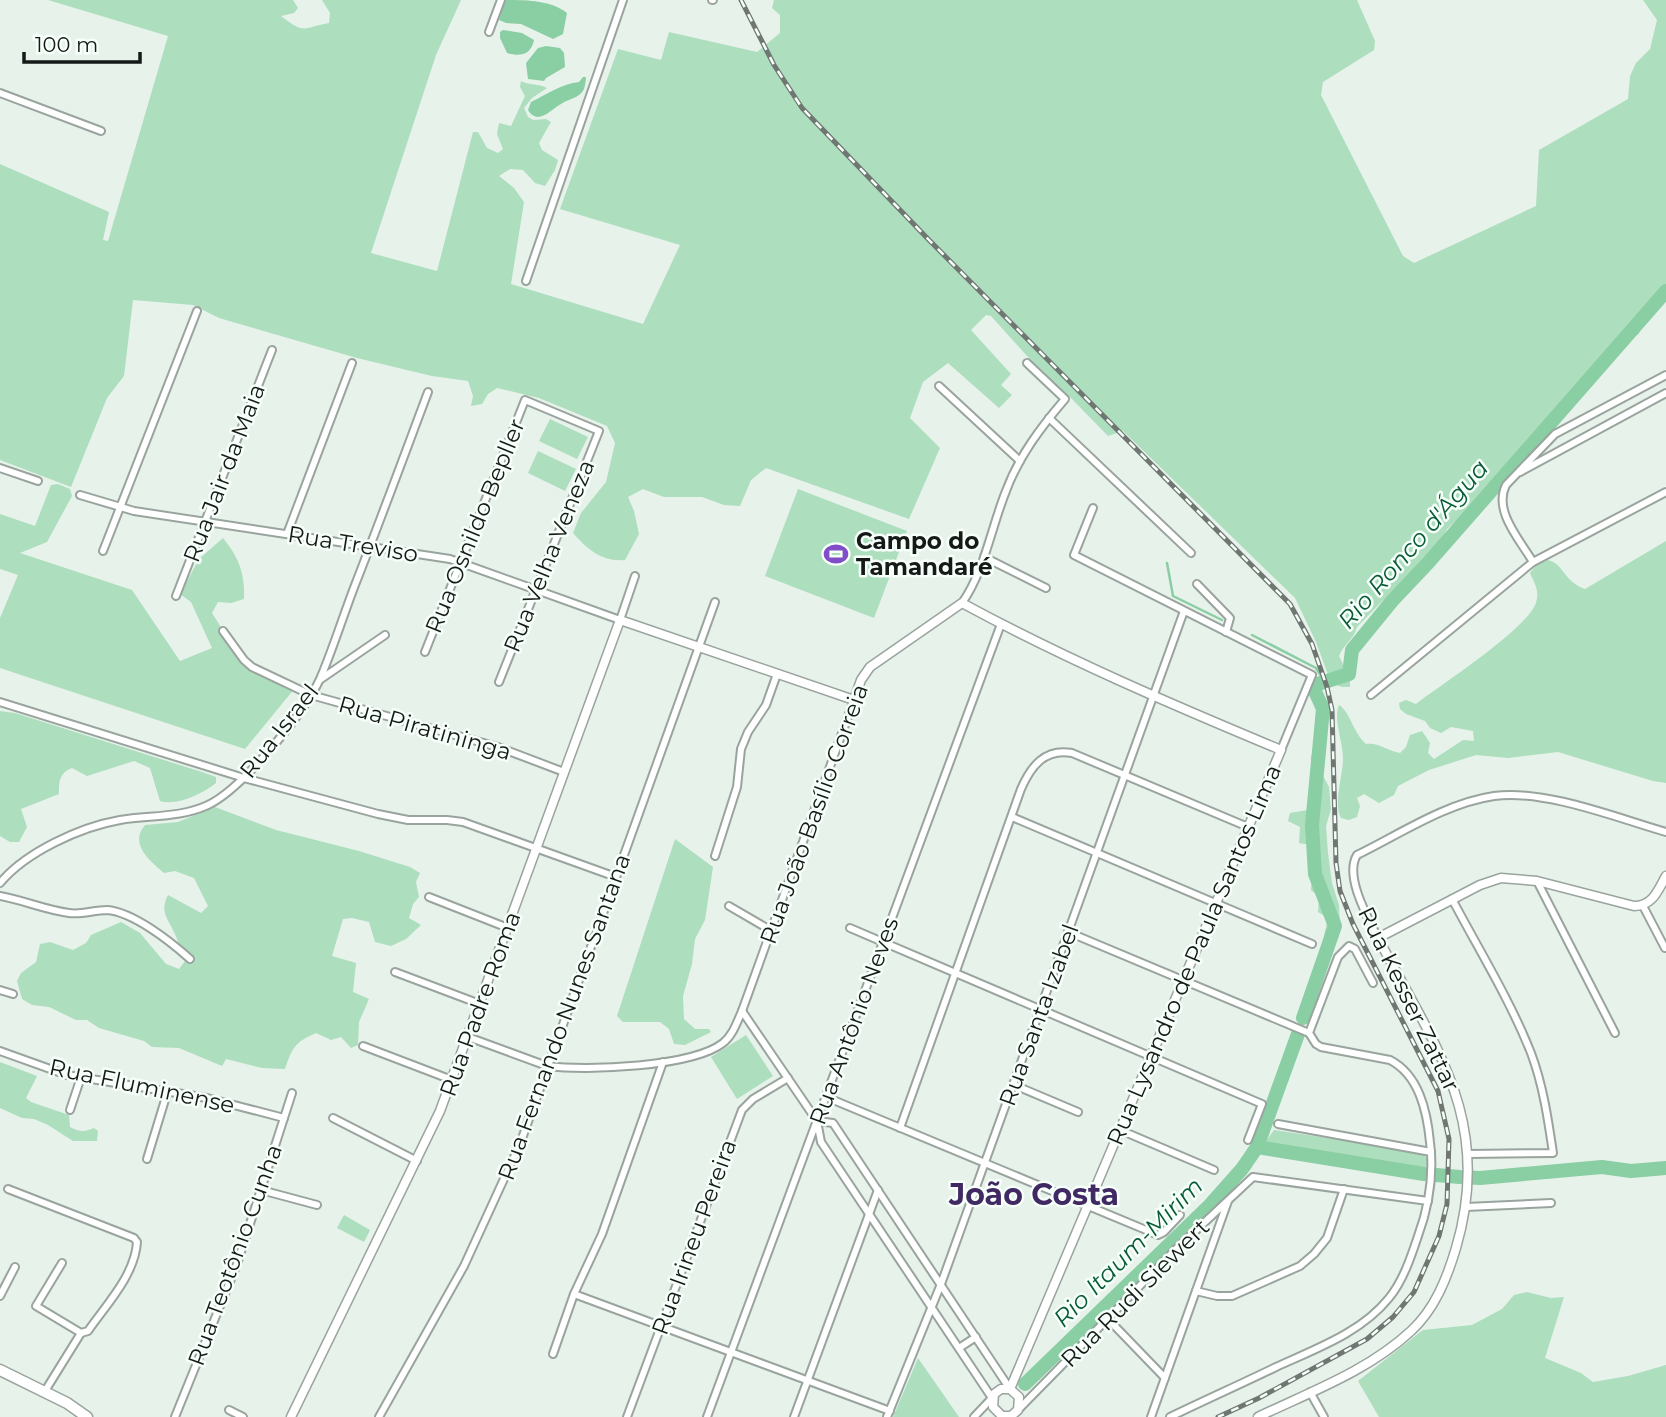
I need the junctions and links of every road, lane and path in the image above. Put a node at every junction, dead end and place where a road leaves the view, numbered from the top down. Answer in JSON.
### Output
{"nodes":[{"id":1,"x":501,"y":0,"type":"edge"},
{"id":2,"x":624,"y":0,"type":"edge"},
{"id":3,"x":489,"y":32,"type":"dead end"},
{"id":4,"x":0,"y":93,"type":"edge"},
{"id":5,"x":101,"y":131,"type":"dead end"},
{"id":6,"x":526,"y":281,"type":"dead end"},
{"id":7,"x":197,"y":311,"type":"dead end"},
{"id":8,"x":272,"y":350,"type":"dead end"},
{"id":9,"x":352,"y":363,"type":"dead end"},
{"id":10,"x":1027,"y":363,"type":"dead end"},
{"id":11,"x":1666,"y":375,"type":"edge"},
{"id":12,"x":939,"y":386,"type":"dead end"},
{"id":13,"x":428,"y":392,"type":"dead end"},
{"id":14,"x":1666,"y":393,"type":"edge"},
{"id":15,"x":524,"y":400,"type":"joint"},
{"id":16,"x":1049,"y":418,"type":"junction"},
{"id":17,"x":1020,"y":461,"type":"junction"},
{"id":18,"x":0,"y":468,"type":"edge"},
{"id":19,"x":1515,"y":474,"type":"junction"},
{"id":20,"x":38,"y":481,"type":"dead end"},
{"id":21,"x":1666,"y":492,"type":"edge"},
{"id":22,"x":79,"y":495,"type":"dead end"},
{"id":23,"x":120,"y":508,"type":"junction"},
{"id":24,"x":1093,"y":508,"type":"dead end"},
{"id":25,"x":205,"y":522,"type":"junction"},
{"id":26,"x":287,"y":534,"type":"junction"},
{"id":27,"x":370,"y":547,"type":"junction"},
{"id":28,"x":103,"y":551,"type":"dead end"},
{"id":29,"x":1191,"y":553,"type":"dead end"},
{"id":30,"x":984,"y":557,"type":"junction"},
{"id":31,"x":460,"y":562,"type":"junction"},
{"id":32,"x":1533,"y":562,"type":"junction"},
{"id":33,"x":635,"y":576,"type":"dead end"},
{"id":34,"x":1197,"y":584,"type":"dead end"},
{"id":35,"x":1046,"y":587,"type":"dead end"},
{"id":36,"x":536,"y":589,"type":"junction"},
{"id":37,"x":176,"y":596,"type":"dead end"},
{"id":38,"x":715,"y":602,"type":"dead end"},
{"id":39,"x":962,"y":603,"type":"junction"},
{"id":40,"x":1184,"y":611,"type":"junction"},
{"id":41,"x":620,"y":620,"type":"junction"},
{"id":42,"x":1001,"y":624,"type":"junction"},
{"id":43,"x":223,"y":631,"type":"dead end"},
{"id":44,"x":1226,"y":632,"type":"junction"},
{"id":45,"x":385,"y":635,"type":"dead end"},
{"id":46,"x":698,"y":648,"type":"junction"},
{"id":47,"x":425,"y":652,"type":"dead end"},
{"id":48,"x":777,"y":674,"type":"junction"},
{"id":49,"x":319,"y":681,"type":"junction"},
{"id":50,"x":499,"y":682,"type":"dead end"},
{"id":51,"x":311,"y":695,"type":"junction"},
{"id":52,"x":1371,"y":695,"type":"dead end"},
{"id":53,"x":1153,"y":697,"type":"junction"},
{"id":54,"x":854,"y":700,"type":"junction"},
{"id":55,"x":0,"y":702,"type":"edge"},
{"id":56,"x":1281,"y":750,"type":"junction"},
{"id":57,"x":564,"y":772,"type":"junction"},
{"id":58,"x":1125,"y":775,"type":"junction"},
{"id":59,"x":244,"y":778,"type":"junction"},
{"id":60,"x":1012,"y":817,"type":"junction"},
{"id":61,"x":1248,"y":827,"type":"junction"},
{"id":62,"x":1666,"y":832,"type":"edge"},
{"id":63,"x":537,"y":849,"type":"junction"},
{"id":64,"x":1097,"y":853,"type":"junction"},
{"id":65,"x":715,"y":856,"type":"dead end"},
{"id":66,"x":1666,"y":876,"type":"edge"},
{"id":67,"x":616,"y":877,"type":"junction"},
{"id":68,"x":1537,"y":881,"type":"junction"},
{"id":69,"x":0,"y":883,"type":"edge"},
{"id":70,"x":0,"y":895,"type":"edge"},
{"id":71,"x":429,"y":897,"type":"dead end"},
{"id":72,"x":1452,"y":899,"type":"junction"},
{"id":73,"x":1216,"y":904,"type":"junction"},
{"id":74,"x":729,"y":906,"type":"dead end"},
{"id":75,"x":1643,"y":906,"type":"junction"},
{"id":76,"x":508,"y":928,"type":"junction"},
{"id":77,"x":850,"y":928,"type":"dead end"},
{"id":78,"x":772,"y":931,"type":"junction"},
{"id":79,"x":1068,"y":932,"type":"junction"},
{"id":80,"x":1378,"y":938,"type":"junction"},
{"id":81,"x":883,"y":942,"type":"junction"},
{"id":82,"x":1312,"y":944,"type":"dead end"},
{"id":83,"x":1665,"y":948,"type":"edge"},
{"id":84,"x":190,"y":959,"type":"dead end"},
{"id":85,"x":394,"y":972,"type":"dead end"},
{"id":86,"x":957,"y":973,"type":"junction"},
{"id":87,"x":1184,"y":980,"type":"junction"},
{"id":88,"x":1373,"y":983,"type":"dead end"},
{"id":89,"x":0,"y":990,"type":"edge"},
{"id":90,"x":13,"y":994,"type":"dead end"},
{"id":91,"x":480,"y":1004,"type":"junction"},
{"id":92,"x":1041,"y":1008,"type":"junction"},
{"id":93,"x":742,"y":1011,"type":"junction"},
{"id":94,"x":1615,"y":1032,"type":"dead end"},
{"id":95,"x":1309,"y":1033,"type":"junction"},
{"id":96,"x":468,"y":1037,"type":"junction"},
{"id":97,"x":363,"y":1046,"type":"dead end"},
{"id":98,"x":0,"y":1051,"type":"edge"},
{"id":99,"x":1152,"y":1056,"type":"junction"},
{"id":100,"x":663,"y":1062,"type":"junction"},
{"id":101,"x":547,"y":1066,"type":"junction"},
{"id":102,"x":80,"y":1077,"type":"junction"},
{"id":103,"x":788,"y":1078,"type":"junction"},
{"id":104,"x":452,"y":1080,"type":"junction"},
{"id":105,"x":1013,"y":1085,"type":"junction"},
{"id":106,"x":168,"y":1090,"type":"junction"},
{"id":107,"x":292,"y":1093,"type":"dead end"},
{"id":108,"x":826,"y":1097,"type":"junction"},
{"id":109,"x":70,"y":1110,"type":"dead end"},
{"id":110,"x":1078,"y":1112,"type":"dead end"},
{"id":111,"x":284,"y":1118,"type":"junction"},
{"id":112,"x":333,"y":1118,"type":"dead end"},
{"id":113,"x":817,"y":1121,"type":"junction"},
{"id":114,"x":1278,"y":1124,"type":"dead end"},
{"id":115,"x":900,"y":1128,"type":"junction"},
{"id":116,"x":1121,"y":1130,"type":"junction"},
{"id":117,"x":1248,"y":1140,"type":"dead end"},
{"id":118,"x":1432,"y":1152,"type":"junction"},
{"id":119,"x":1468,"y":1154,"type":"junction"},
{"id":120,"x":147,"y":1159,"type":"dead end"},
{"id":121,"x":417,"y":1161,"type":"junction"},
{"id":122,"x":985,"y":1163,"type":"junction"},
{"id":123,"x":1214,"y":1170,"type":"dead end"},
{"id":124,"x":8,"y":1189,"type":"dead end"},
{"id":125,"x":1344,"y":1189,"type":"junction"},
{"id":126,"x":878,"y":1190,"type":"junction"},
{"id":127,"x":261,"y":1191,"type":"junction"},
{"id":128,"x":1228,"y":1201,"type":"junction"},
{"id":129,"x":1427,"y":1201,"type":"junction"},
{"id":130,"x":1550,"y":1203,"type":"dead end"},
{"id":131,"x":317,"y":1205,"type":"dead end"},
{"id":132,"x":1088,"y":1206,"type":"junction"},
{"id":133,"x":1466,"y":1208,"type":"junction"},
{"id":134,"x":869,"y":1214,"type":"junction"},
{"id":135,"x":1180,"y":1215,"type":"dead end"},
{"id":136,"x":62,"y":1263,"type":"dead end"},
{"id":137,"x":15,"y":1267,"type":"dead end"},
{"id":138,"x":941,"y":1284,"type":"junction"},
{"id":139,"x":1196,"y":1291,"type":"junction"},
{"id":140,"x":574,"y":1293,"type":"junction"},
{"id":141,"x":0,"y":1296,"type":"edge"},
{"id":142,"x":932,"y":1308,"type":"junction"},
{"id":143,"x":1108,"y":1319,"type":"junction"},
{"id":144,"x":661,"y":1326,"type":"junction"},
{"id":145,"x":81,"y":1333,"type":"junction"},
{"id":146,"x":976,"y":1337,"type":"junction"},
{"id":147,"x":959,"y":1348,"type":"junction"},
{"id":148,"x":731,"y":1352,"type":"junction"},
{"id":149,"x":553,"y":1354,"type":"dead end"},
{"id":150,"x":0,"y":1370,"type":"edge"},
{"id":151,"x":1165,"y":1378,"type":"junction"},
{"id":152,"x":808,"y":1380,"type":"junction"},
{"id":153,"x":1010,"y":1389,"type":"junction"},
{"id":154,"x":45,"y":1391,"type":"junction"},
{"id":155,"x":1310,"y":1392,"type":"junction"},
{"id":156,"x":992,"y":1398,"type":"junction"},
{"id":157,"x":229,"y":1410,"type":"dead end"},
{"id":158,"x":888,"y":1414,"type":"edge"},
{"id":159,"x":1014,"y":1415,"type":"edge"},
{"id":160,"x":87,"y":1417,"type":"edge"},
{"id":161,"x":175,"y":1417,"type":"edge"},
{"id":162,"x":243,"y":1417,"type":"edge"},
{"id":163,"x":291,"y":1417,"type":"edge"},
{"id":164,"x":379,"y":1417,"type":"edge"},
{"id":165,"x":627,"y":1417,"type":"edge"},
{"id":166,"x":707,"y":1417,"type":"edge"},
{"id":167,"x":794,"y":1417,"type":"edge"},
{"id":168,"x":974,"y":1417,"type":"edge"},
{"id":169,"x":1151,"y":1417,"type":"edge"},
{"id":170,"x":1170,"y":1417,"type":"edge"},
{"id":171,"x":1258,"y":1417,"type":"edge"},
{"id":172,"x":1324,"y":1417,"type":"edge"}],
"edges":[{"from":1,"to":3,"type":"street"},
{"from":2,"to":6,"type":"street"},
{"from":4,"to":5,"type":"street"},
{"from":7,"to":23,"type":"street"},
{"from":8,"to":25,"type":"street","name":"Rua Jair da Maia"},
{"from":9,"to":26,"type":"street"},
{"from":10,"to":16,"type":"street","name":"Rua João Basílio Correia"},
{"from":11,"to":19,"type":"street"},
{"from":12,"to":17,"type":"street"},
{"from":13,"to":27,"type":"street","name":"Rua Israel"},
{"from":14,"to":19,"type":"street"},
{"from":15,"to":31,"type":"street","name":"Rua Osnildo Bepller"},
{"from":15,"to":36,"type":"street","name":"Rua Velha Veneza"},
{"from":16,"to":17,"type":"street","name":"Rua João Basílio Correia"},
{"from":16,"to":29,"type":"street"},
{"from":17,"to":30,"type":"street","name":"Rua João Basílio Correia"},
{"from":18,"to":20,"type":"street"},
{"from":19,"to":32,"type":"street"},
{"from":21,"to":32,"type":"street"},
{"from":22,"to":23,"type":"street","name":"Rua Treviso"},
{"from":23,"to":25,"type":"street","name":"Rua Treviso"},
{"from":23,"to":28,"type":"street"},
{"from":24,"to":40,"type":"street"},
{"from":25,"to":26,"type":"street","name":"Rua Treviso"},
{"from":25,"to":37,"type":"street","name":"Rua Jair da Maia"},
{"from":26,"to":27,"type":"street","name":"Rua Treviso"},
{"from":27,"to":31,"type":"street","name":"Rua Treviso"},
{"from":27,"to":49,"type":"street","name":"Rua Israel"},
{"from":30,"to":35,"type":"street"},
{"from":30,"to":39,"type":"street","name":"Rua João Basílio Correia"},
{"from":31,"to":36,"type":"street","name":"Rua Treviso"},
{"from":31,"to":47,"type":"street","name":"Rua Osnildo Bepller"},
{"from":32,"to":52,"type":"street"},
{"from":33,"to":41,"type":"street","name":"Rua Padre Roma"},
{"from":34,"to":44,"type":"street"},
{"from":36,"to":41,"type":"street","name":"Rua Treviso"},
{"from":36,"to":50,"type":"street","name":"Rua Velha Veneza"},
{"from":38,"to":46,"type":"street","name":"Rua Fernando Nunes Santana"},
{"from":39,"to":42,"type":"street"},
{"from":39,"to":54,"type":"street","name":"Rua João Basílio Correia"},
{"from":40,"to":44,"type":"street"},
{"from":40,"to":53,"type":"street","name":"Rua Santa Izabel"},
{"from":41,"to":46,"type":"street"},
{"from":41,"to":57,"type":"street","name":"Rua Padre Roma"},
{"from":42,"to":53,"type":"street"},
{"from":42,"to":81,"type":"street","name":"Rua Antônio Neves"},
{"from":43,"to":51,"type":"street","name":"Rua Piratininga"},
{"from":44,"to":56,"type":"street","name":"Rua Lysandro de Paula Santos Lima"},
{"from":45,"to":49,"type":"street"},
{"from":46,"to":48,"type":"street"},
{"from":46,"to":67,"type":"street","name":"Rua Fernando Nunes Santana"},
{"from":48,"to":54,"type":"street"},
{"from":48,"to":65,"type":"street"},
{"from":49,"to":51,"type":"street","name":"Rua Israel"},
{"from":51,"to":57,"type":"street","name":"Rua Piratininga"},
{"from":51,"to":59,"type":"street","name":"Rua Israel"},
{"from":53,"to":56,"type":"street"},
{"from":53,"to":58,"type":"street","name":"Rua Santa Izabel"},
{"from":54,"to":78,"type":"street","name":"Rua João Basílio Correia"},
{"from":55,"to":59,"type":"street"},
{"from":56,"to":61,"type":"street","name":"Rua Lysandro de Paula Santos Lima"},
{"from":57,"to":63,"type":"street","name":"Rua Padre Roma"},
{"from":58,"to":60,"type":"street"},
{"from":58,"to":61,"type":"street"},
{"from":58,"to":64,"type":"street","name":"Rua Santa Izabel"},
{"from":59,"to":63,"type":"street"},
{"from":59,"to":69,"type":"street","name":"Rua Israel"},
{"from":60,"to":64,"type":"street"},
{"from":60,"to":86,"type":"street"},
{"from":61,"to":73,"type":"street","name":"Rua Lysandro de Paula Santos Lima"},
{"from":62,"to":80,"type":"street","name":"Rua Kesser Zattar"},
{"from":63,"to":67,"type":"street"},
{"from":63,"to":76,"type":"street","name":"Rua Padre Roma"},
{"from":64,"to":73,"type":"street"},
{"from":64,"to":79,"type":"street","name":"Rua Santa Izabel"},
{"from":66,"to":75,"type":"street"},
{"from":67,"to":101,"type":"street","name":"Rua Fernando Nunes Santana"},
{"from":68,"to":72,"type":"street"},
{"from":68,"to":75,"type":"street"},
{"from":68,"to":94,"type":"street"},
{"from":70,"to":84,"type":"street"},
{"from":71,"to":76,"type":"street"},
{"from":72,"to":80,"type":"street"},
{"from":72,"to":119,"type":"street"},
{"from":73,"to":82,"type":"street"},
{"from":73,"to":87,"type":"street","name":"Rua Lysandro de Paula Santos Lima"},
{"from":74,"to":78,"type":"street"},
{"from":75,"to":83,"type":"street"},
{"from":76,"to":91,"type":"street","name":"Rua Padre Roma"},
{"from":77,"to":81,"type":"street"},
{"from":78,"to":93,"type":"street","name":"Rua João Basílio Correia"},
{"from":79,"to":87,"type":"street"},
{"from":79,"to":92,"type":"street","name":"Rua Santa Izabel"},
{"from":80,"to":119,"type":"street","name":"Rua Kesser Zattar"},
{"from":81,"to":86,"type":"street"},
{"from":81,"to":108,"type":"street","name":"Rua Antônio Neves"},
{"from":85,"to":91,"type":"street"},
{"from":86,"to":92,"type":"street"},
{"from":86,"to":115,"type":"street"},
{"from":87,"to":95,"type":"street"},
{"from":87,"to":99,"type":"street","name":"Rua Lysandro de Paula Santos Lima"},
{"from":88,"to":95,"type":"street"},
{"from":89,"to":90,"type":"street"},
{"from":91,"to":96,"type":"street","name":"Rua Padre Roma"},
{"from":92,"to":99,"type":"street"},
{"from":92,"to":105,"type":"street","name":"Rua Santa Izabel"},
{"from":93,"to":100,"type":"street","name":"Rua João Basílio Correia"},
{"from":93,"to":103,"type":"street"},
{"from":95,"to":118,"type":"street"},
{"from":96,"to":101,"type":"street","name":"Rua João Basílio Correia"},
{"from":96,"to":104,"type":"street","name":"Rua Padre Roma"},
{"from":97,"to":104,"type":"street"},
{"from":98,"to":102,"type":"street","name":"Rua Fluminense"},
{"from":99,"to":116,"type":"street","name":"Rua Lysandro de Paula Santos Lima"},
{"from":99,"to":117,"type":"street"},
{"from":100,"to":101,"type":"street","name":"Rua João Basílio Correia"},
{"from":100,"to":140,"type":"street"},
{"from":101,"to":164,"type":"street","name":"Rua Fernando Nunes Santana"},
{"from":102,"to":106,"type":"street","name":"Rua Fluminense"},
{"from":102,"to":109,"type":"street"},
{"from":103,"to":113,"type":"street"},
{"from":103,"to":144,"type":"street","name":"Rua Irineu Pereira"},
{"from":104,"to":121,"type":"street","name":"Rua Padre Roma"},
{"from":105,"to":110,"type":"street"},
{"from":105,"to":122,"type":"street","name":"Rua Santa Izabel"},
{"from":106,"to":111,"type":"street","name":"Rua Fluminense"},
{"from":106,"to":120,"type":"street"},
{"from":107,"to":111,"type":"street","name":"Rua Teotônio Cunha"},
{"from":108,"to":113,"type":"street","name":"Rua Antônio Neves"},
{"from":108,"to":115,"type":"street"},
{"from":111,"to":127,"type":"street","name":"Rua Teotônio Cunha"},
{"from":112,"to":121,"type":"street"},
{"from":113,"to":126,"type":"street"},
{"from":113,"to":134,"type":"street"},
{"from":113,"to":148,"type":"street","name":"Rua Antônio Neves"},
{"from":114,"to":118,"type":"street"},
{"from":115,"to":122,"type":"street"},
{"from":116,"to":123,"type":"street"},
{"from":116,"to":132,"type":"street","name":"Rua Lysandro de Paula Santos Lima"},
{"from":118,"to":129,"type":"street"},
{"from":119,"to":133,"type":"street","name":"Rua Kesser Zattar"},
{"from":121,"to":163,"type":"street","name":"Rua Padre Roma"},
{"from":122,"to":132,"type":"street"},
{"from":122,"to":138,"type":"street","name":"Rua Santa Izabel"},
{"from":124,"to":145,"type":"street"},
{"from":125,"to":128,"type":"street","name":"Rua Rudi Siewert"},
{"from":125,"to":129,"type":"street"},
{"from":125,"to":139,"type":"street"},
{"from":126,"to":134,"type":"street"},
{"from":126,"to":138,"type":"street"},
{"from":127,"to":131,"type":"street"},
{"from":127,"to":161,"type":"street","name":"Rua Teotônio Cunha"},
{"from":128,"to":139,"type":"street"},
{"from":128,"to":143,"type":"street","name":"Rua Rudi Siewert"},
{"from":129,"to":170,"type":"street"},
{"from":130,"to":133,"type":"street"},
{"from":132,"to":135,"type":"street"},
{"from":132,"to":153,"type":"street","name":"Rua Lysandro de Paula Santos Lima"},
{"from":133,"to":155,"type":"street","name":"Rua Kesser Zattar"},
{"from":134,"to":142,"type":"street"},
{"from":134,"to":152,"type":"street"},
{"from":136,"to":145,"type":"street"},
{"from":137,"to":141,"type":"street"},
{"from":138,"to":142,"type":"street","name":"Rua Santa Izabel"},
{"from":138,"to":146,"type":"street"},
{"from":139,"to":151,"type":"street"},
{"from":140,"to":144,"type":"street"},
{"from":140,"to":149,"type":"street"},
{"from":142,"to":147,"type":"street"},
{"from":142,"to":158,"type":"street","name":"Rua Santa Izabel"},
{"from":143,"to":151,"type":"street"},
{"from":143,"to":159,"type":"street","name":"Rua Rudi Siewert"},
{"from":144,"to":148,"type":"street"},
{"from":144,"to":165,"type":"street","name":"Rua Irineu Pereira"},
{"from":145,"to":154,"type":"street"},
{"from":146,"to":147,"type":"street"},
{"from":146,"to":153,"type":"street"},
{"from":147,"to":156,"type":"street"},
{"from":148,"to":152,"type":"street"},
{"from":148,"to":166,"type":"street","name":"Rua Antônio Neves"},
{"from":150,"to":154,"type":"main road"},
{"from":151,"to":169,"type":"street"},
{"from":152,"to":158,"type":"street"},
{"from":152,"to":167,"type":"street"},
{"from":153,"to":156,"type":"street"},
{"from":153,"to":159,"type":"street"},
{"from":154,"to":160,"type":"main road"},
{"from":155,"to":171,"type":"street","name":"Rua Kesser Zattar"},
{"from":155,"to":172,"type":"street"},
{"from":156,"to":159,"type":"street"},
{"from":156,"to":168,"type":"street"},
{"from":157,"to":162,"type":"street"}]}
